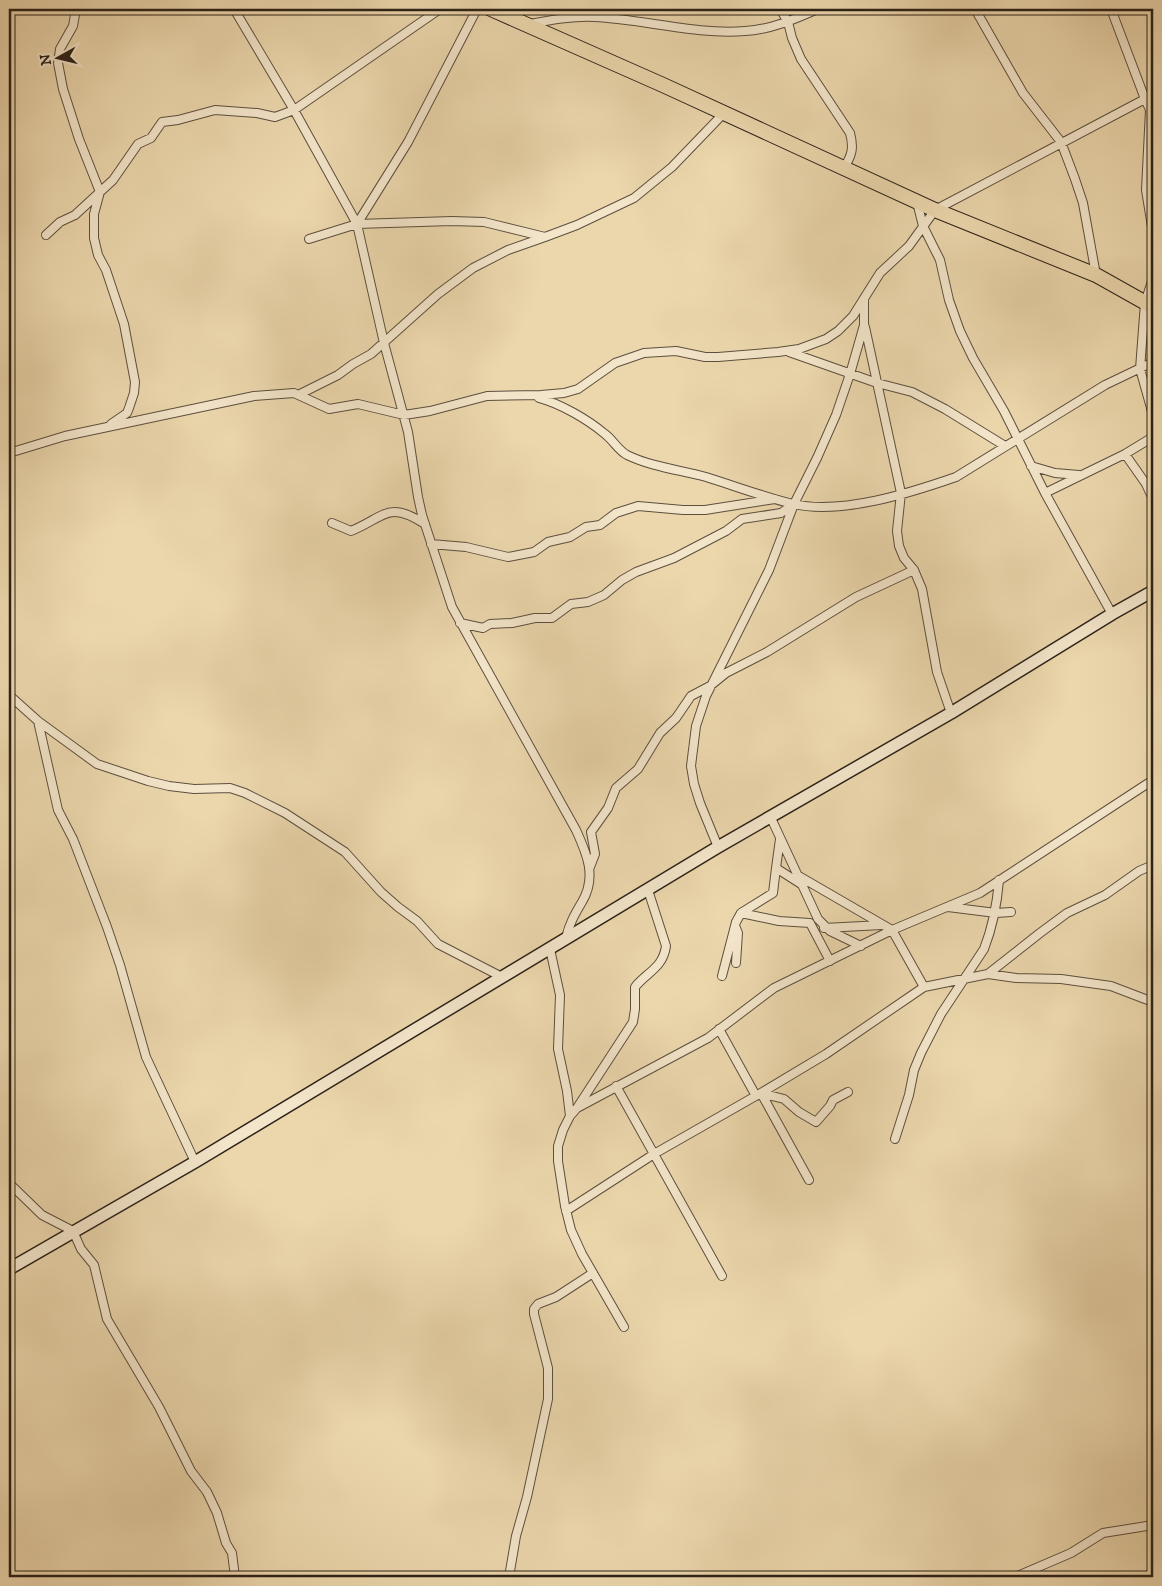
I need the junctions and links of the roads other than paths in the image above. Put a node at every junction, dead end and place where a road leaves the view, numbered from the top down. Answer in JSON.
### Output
{"nodes":[{"id":1,"x":76,"y":9,"type":"edge"},
{"id":2,"x":234,"y":9,"type":"edge"},
{"id":3,"x":440,"y":9,"type":"edge"},
{"id":4,"x":477,"y":9,"type":"edge"},
{"id":5,"x":491,"y":9,"type":"edge"},
{"id":6,"x":608,"y":9,"type":"edge"},
{"id":7,"x":780,"y":9,"type":"edge"},
{"id":8,"x":818,"y":9,"type":"edge"},
{"id":9,"x":976,"y":9,"type":"edge"},
{"id":10,"x":1122,"y":9,"type":"edge"},
{"id":11,"x":1112,"y":11,"type":"edge"},
{"id":12,"x":592,"y":17,"type":"junction"},
{"id":13,"x":788,"y":22,"type":"junction"},
{"id":14,"x":527,"y":24,"type":"junction"},
{"id":15,"x":1145,"y":99,"type":"junction"},
{"id":16,"x":294,"y":110,"type":"junction"},
{"id":17,"x":1151,"y":112,"type":"edge"},
{"id":18,"x":724,"y":113,"type":"junction"},
{"id":19,"x":1060,"y":142,"type":"junction"},
{"id":20,"x":844,"y":168,"type":"junction"},
{"id":21,"x":100,"y":192,"type":"junction"},
{"id":22,"x":917,"y":202,"type":"junction"},
{"id":23,"x":935,"y":210,"type":"junction"},
{"id":24,"x":356,"y":224,"type":"junction"},
{"id":25,"x":923,"y":226,"type":"junction"},
{"id":26,"x":1153,"y":233,"type":"edge"},
{"id":27,"x":46,"y":235,"type":"dead end"},
{"id":28,"x":545,"y":237,"type":"junction"},
{"id":29,"x":308,"y":239,"type":"dead end"},
{"id":30,"x":1096,"y":275,"type":"junction"},
{"id":31,"x":1153,"y":278,"type":"edge"},
{"id":32,"x":864,"y":298,"type":"junction"},
{"id":33,"x":1149,"y":305,"type":"edge"},
{"id":34,"x":864,"y":325,"type":"junction"},
{"id":35,"x":384,"y":343,"type":"junction"},
{"id":36,"x":788,"y":351,"type":"junction"},
{"id":37,"x":1153,"y":362,"type":"edge"},
{"id":38,"x":1140,"y":369,"type":"junction"},
{"id":39,"x":850,"y":374,"type":"junction"},
{"id":40,"x":877,"y":383,"type":"junction"},
{"id":41,"x":300,"y":394,"type":"junction"},
{"id":42,"x":528,"y":395,"type":"junction"},
{"id":43,"x":404,"y":415,"type":"junction"},
{"id":44,"x":1153,"y":415,"type":"edge"},
{"id":45,"x":108,"y":427,"type":"junction"},
{"id":46,"x":1153,"y":438,"type":"edge"},
{"id":47,"x":1019,"y":439,"type":"junction"},
{"id":48,"x":1005,"y":446,"type":"junction"},
{"id":49,"x":9,"y":453,"type":"edge"},
{"id":50,"x":1125,"y":454,"type":"junction"},
{"id":51,"x":1030,"y":466,"type":"junction"},
{"id":52,"x":1081,"y":475,"type":"junction"},
{"id":53,"x":901,"y":493,"type":"junction"},
{"id":54,"x":1045,"y":493,"type":"junction"},
{"id":55,"x":777,"y":499,"type":"junction"},
{"id":56,"x":1153,"y":499,"type":"edge"},
{"id":57,"x":794,"y":504,"type":"junction"},
{"id":58,"x":332,"y":523,"type":"dead end"},
{"id":59,"x":425,"y":524,"type":"junction"},
{"id":60,"x":431,"y":544,"type":"junction"},
{"id":61,"x":914,"y":570,"type":"junction"},
{"id":62,"x":1153,"y":591,"type":"edge"},
{"id":63,"x":1112,"y":614,"type":"junction"},
{"id":64,"x":460,"y":623,"type":"junction"},
{"id":65,"x":710,"y":686,"type":"junction"},
{"id":66,"x":9,"y":696,"type":"edge"},
{"id":67,"x":951,"y":713,"type":"junction"},
{"id":68,"x":38,"y":721,"type":"junction"},
{"id":69,"x":1153,"y":780,"type":"edge"},
{"id":70,"x":771,"y":818,"type":"junction"},
{"id":71,"x":780,"y":839,"type":"junction"},
{"id":72,"x":718,"y":847,"type":"junction"},
{"id":73,"x":1153,"y":865,"type":"edge"},
{"id":74,"x":590,"y":867,"type":"junction"},
{"id":75,"x":776,"y":868,"type":"junction"},
{"id":76,"x":797,"y":875,"type":"junction"},
{"id":77,"x":999,"y":880,"type":"junction"},
{"id":78,"x":801,"y":884,"type":"junction"},
{"id":79,"x":648,"y":890,"type":"junction"},
{"id":80,"x":947,"y":907,"type":"junction"},
{"id":81,"x":1011,"y":912,"type":"dead end"},
{"id":82,"x":741,"y":913,"type":"junction"},
{"id":83,"x":996,"y":913,"type":"junction"},
{"id":84,"x":735,"y":924,"type":"junction"},
{"id":85,"x":882,"y":925,"type":"junction"},
{"id":86,"x":824,"y":928,"type":"junction"},
{"id":87,"x":892,"y":930,"type":"junction"},
{"id":88,"x":566,"y":938,"type":"junction"},
{"id":89,"x":861,"y":946,"type":"junction"},
{"id":90,"x":550,"y":949,"type":"junction"},
{"id":91,"x":830,"y":961,"type":"junction"},
{"id":92,"x":736,"y":963,"type":"dead end"},
{"id":93,"x":988,"y":974,"type":"junction"},
{"id":94,"x":722,"y":976,"type":"dead end"},
{"id":95,"x":502,"y":977,"type":"junction"},
{"id":96,"x":962,"y":980,"type":"junction"},
{"id":97,"x":924,"y":987,"type":"junction"},
{"id":98,"x":1153,"y":1002,"type":"edge"},
{"id":99,"x":719,"y":1029,"type":"junction"},
{"id":100,"x":616,"y":1086,"type":"junction"},
{"id":101,"x":848,"y":1092,"type":"dead end"},
{"id":102,"x":758,"y":1095,"type":"junction"},
{"id":103,"x":577,"y":1108,"type":"junction"},
{"id":104,"x":570,"y":1116,"type":"junction"},
{"id":105,"x":895,"y":1139,"type":"dead end"},
{"id":106,"x":654,"y":1154,"type":"junction"},
{"id":107,"x":195,"y":1162,"type":"junction"},
{"id":108,"x":809,"y":1180,"type":"dead end"},
{"id":109,"x":9,"y":1183,"type":"edge"},
{"id":110,"x":566,"y":1211,"type":"junction"},
{"id":111,"x":73,"y":1231,"type":"junction"},
{"id":112,"x":9,"y":1269,"type":"edge"},
{"id":113,"x":593,"y":1273,"type":"junction"},
{"id":114,"x":722,"y":1276,"type":"dead end"},
{"id":115,"x":624,"y":1327,"type":"dead end"},
{"id":116,"x":1153,"y":1525,"type":"edge"},
{"id":117,"x":235,"y":1577,"type":"edge"},
{"id":118,"x":510,"y":1577,"type":"edge"},
{"id":119,"x":1015,"y":1577,"type":"edge"}],
"edges":[{"from":1,"to":21,"type":"street"},
{"from":2,"to":16,"type":"street"},
{"from":3,"to":16,"type":"street"},
{"from":4,"to":24,"type":"street"},
{"from":5,"to":14,"type":"highway"},
{"from":6,"to":12,"type":"street"},
{"from":7,"to":13,"type":"street"},
{"from":8,"to":13,"type":"street"},
{"from":9,"to":19,"type":"street"},
{"from":10,"to":11,"type":"street"},
{"from":11,"to":15,"type":"street"},
{"from":12,"to":13,"type":"street"},
{"from":12,"to":14,"type":"street"},
{"from":13,"to":20,"type":"street"},
{"from":14,"to":18,"type":"highway"},
{"from":15,"to":17,"type":"street"},
{"from":15,"to":19,"type":"street"},
{"from":16,"to":21,"type":"street"},
{"from":16,"to":24,"type":"street"},
{"from":17,"to":26,"type":"street"},
{"from":18,"to":20,"type":"highway"},
{"from":18,"to":28,"type":"street"},
{"from":19,"to":23,"type":"street"},
{"from":19,"to":30,"type":"street"},
{"from":20,"to":22,"type":"highway"},
{"from":21,"to":27,"type":"street"},
{"from":21,"to":45,"type":"street"},
{"from":22,"to":23,"type":"highway"},
{"from":22,"to":25,"type":"street"},
{"from":23,"to":25,"type":"street"},
{"from":23,"to":30,"type":"highway"},
{"from":24,"to":28,"type":"street"},
{"from":24,"to":29,"type":"street"},
{"from":24,"to":35,"type":"street"},
{"from":25,"to":32,"type":"street"},
{"from":25,"to":47,"type":"street"},
{"from":28,"to":35,"type":"street"},
{"from":30,"to":33,"type":"highway"},
{"from":31,"to":33,"type":"street"},
{"from":32,"to":34,"type":"street"},
{"from":32,"to":36,"type":"street"},
{"from":33,"to":38,"type":"street"},
{"from":34,"to":39,"type":"street"},
{"from":34,"to":40,"type":"street"},
{"from":35,"to":41,"type":"street"},
{"from":35,"to":43,"type":"street"},
{"from":36,"to":39,"type":"street"},
{"from":36,"to":42,"type":"street"},
{"from":37,"to":38,"type":"street"},
{"from":38,"to":44,"type":"street"},
{"from":38,"to":47,"type":"street"},
{"from":39,"to":40,"type":"street"},
{"from":39,"to":57,"type":"street"},
{"from":40,"to":48,"type":"street"},
{"from":40,"to":53,"type":"street"},
{"from":41,"to":43,"type":"street"},
{"from":41,"to":45,"type":"street"},
{"from":42,"to":43,"type":"street"},
{"from":42,"to":55,"type":"street"},
{"from":43,"to":59,"type":"street"},
{"from":45,"to":49,"type":"street"},
{"from":46,"to":50,"type":"street"},
{"from":47,"to":48,"type":"street"},
{"from":47,"to":51,"type":"street"},
{"from":48,"to":53,"type":"street"},
{"from":50,"to":52,"type":"street"},
{"from":50,"to":56,"type":"street"},
{"from":51,"to":52,"type":"street"},
{"from":51,"to":54,"type":"street"},
{"from":52,"to":54,"type":"street"},
{"from":53,"to":57,"type":"street"},
{"from":53,"to":61,"type":"street"},
{"from":54,"to":63,"type":"street"},
{"from":55,"to":57,"type":"street"},
{"from":55,"to":60,"type":"street"},
{"from":57,"to":64,"type":"street"},
{"from":57,"to":65,"type":"street"},
{"from":58,"to":59,"type":"street"},
{"from":59,"to":60,"type":"street"},
{"from":60,"to":64,"type":"street"},
{"from":61,"to":65,"type":"street"},
{"from":61,"to":67,"type":"street"},
{"from":62,"to":63,"type":"main road"},
{"from":63,"to":67,"type":"main road"},
{"from":64,"to":74,"type":"street"},
{"from":65,"to":72,"type":"street"},
{"from":65,"to":74,"type":"street"},
{"from":66,"to":68,"type":"street"},
{"from":67,"to":70,"type":"main road"},
{"from":68,"to":95,"type":"street"},
{"from":68,"to":107,"type":"street"},
{"from":69,"to":77,"type":"street"},
{"from":70,"to":71,"type":"street"},
{"from":70,"to":72,"type":"main road"},
{"from":71,"to":75,"type":"street"},
{"from":71,"to":76,"type":"street"},
{"from":72,"to":79,"type":"main road"},
{"from":73,"to":93,"type":"street"},
{"from":74,"to":88,"type":"street"},
{"from":75,"to":78,"type":"street"},
{"from":75,"to":82,"type":"street"},
{"from":76,"to":78,"type":"street"},
{"from":76,"to":85,"type":"street"},
{"from":77,"to":80,"type":"street"},
{"from":77,"to":83,"type":"street"},
{"from":78,"to":86,"type":"street"},
{"from":79,"to":88,"type":"main road"},
{"from":79,"to":103,"type":"street"},
{"from":80,"to":83,"type":"street"},
{"from":80,"to":87,"type":"street"},
{"from":81,"to":83,"type":"street"},
{"from":82,"to":84,"type":"street"},
{"from":82,"to":91,"type":"street"},
{"from":83,"to":96,"type":"street"},
{"from":84,"to":92,"type":"street"},
{"from":84,"to":94,"type":"street"},
{"from":85,"to":86,"type":"street"},
{"from":85,"to":87,"type":"street"},
{"from":86,"to":89,"type":"street"},
{"from":87,"to":89,"type":"street"},
{"from":87,"to":97,"type":"street"},
{"from":88,"to":90,"type":"main road"},
{"from":89,"to":91,"type":"street"},
{"from":90,"to":95,"type":"main road"},
{"from":90,"to":104,"type":"street"},
{"from":91,"to":99,"type":"street"},
{"from":93,"to":96,"type":"street"},
{"from":93,"to":98,"type":"street"},
{"from":95,"to":107,"type":"main road"},
{"from":96,"to":97,"type":"street"},
{"from":96,"to":105,"type":"street"},
{"from":97,"to":102,"type":"street"},
{"from":99,"to":100,"type":"street"},
{"from":99,"to":102,"type":"street"},
{"from":100,"to":103,"type":"street"},
{"from":100,"to":106,"type":"street"},
{"from":101,"to":102,"type":"street"},
{"from":102,"to":106,"type":"street"},
{"from":102,"to":108,"type":"street"},
{"from":103,"to":104,"type":"street"},
{"from":104,"to":110,"type":"street"},
{"from":106,"to":110,"type":"street"},
{"from":106,"to":114,"type":"street"},
{"from":107,"to":111,"type":"main road"},
{"from":109,"to":111,"type":"street"},
{"from":110,"to":113,"type":"street"},
{"from":111,"to":112,"type":"main road"},
{"from":111,"to":117,"type":"street"},
{"from":113,"to":115,"type":"street"},
{"from":113,"to":118,"type":"street"},
{"from":116,"to":119,"type":"street"}]}
